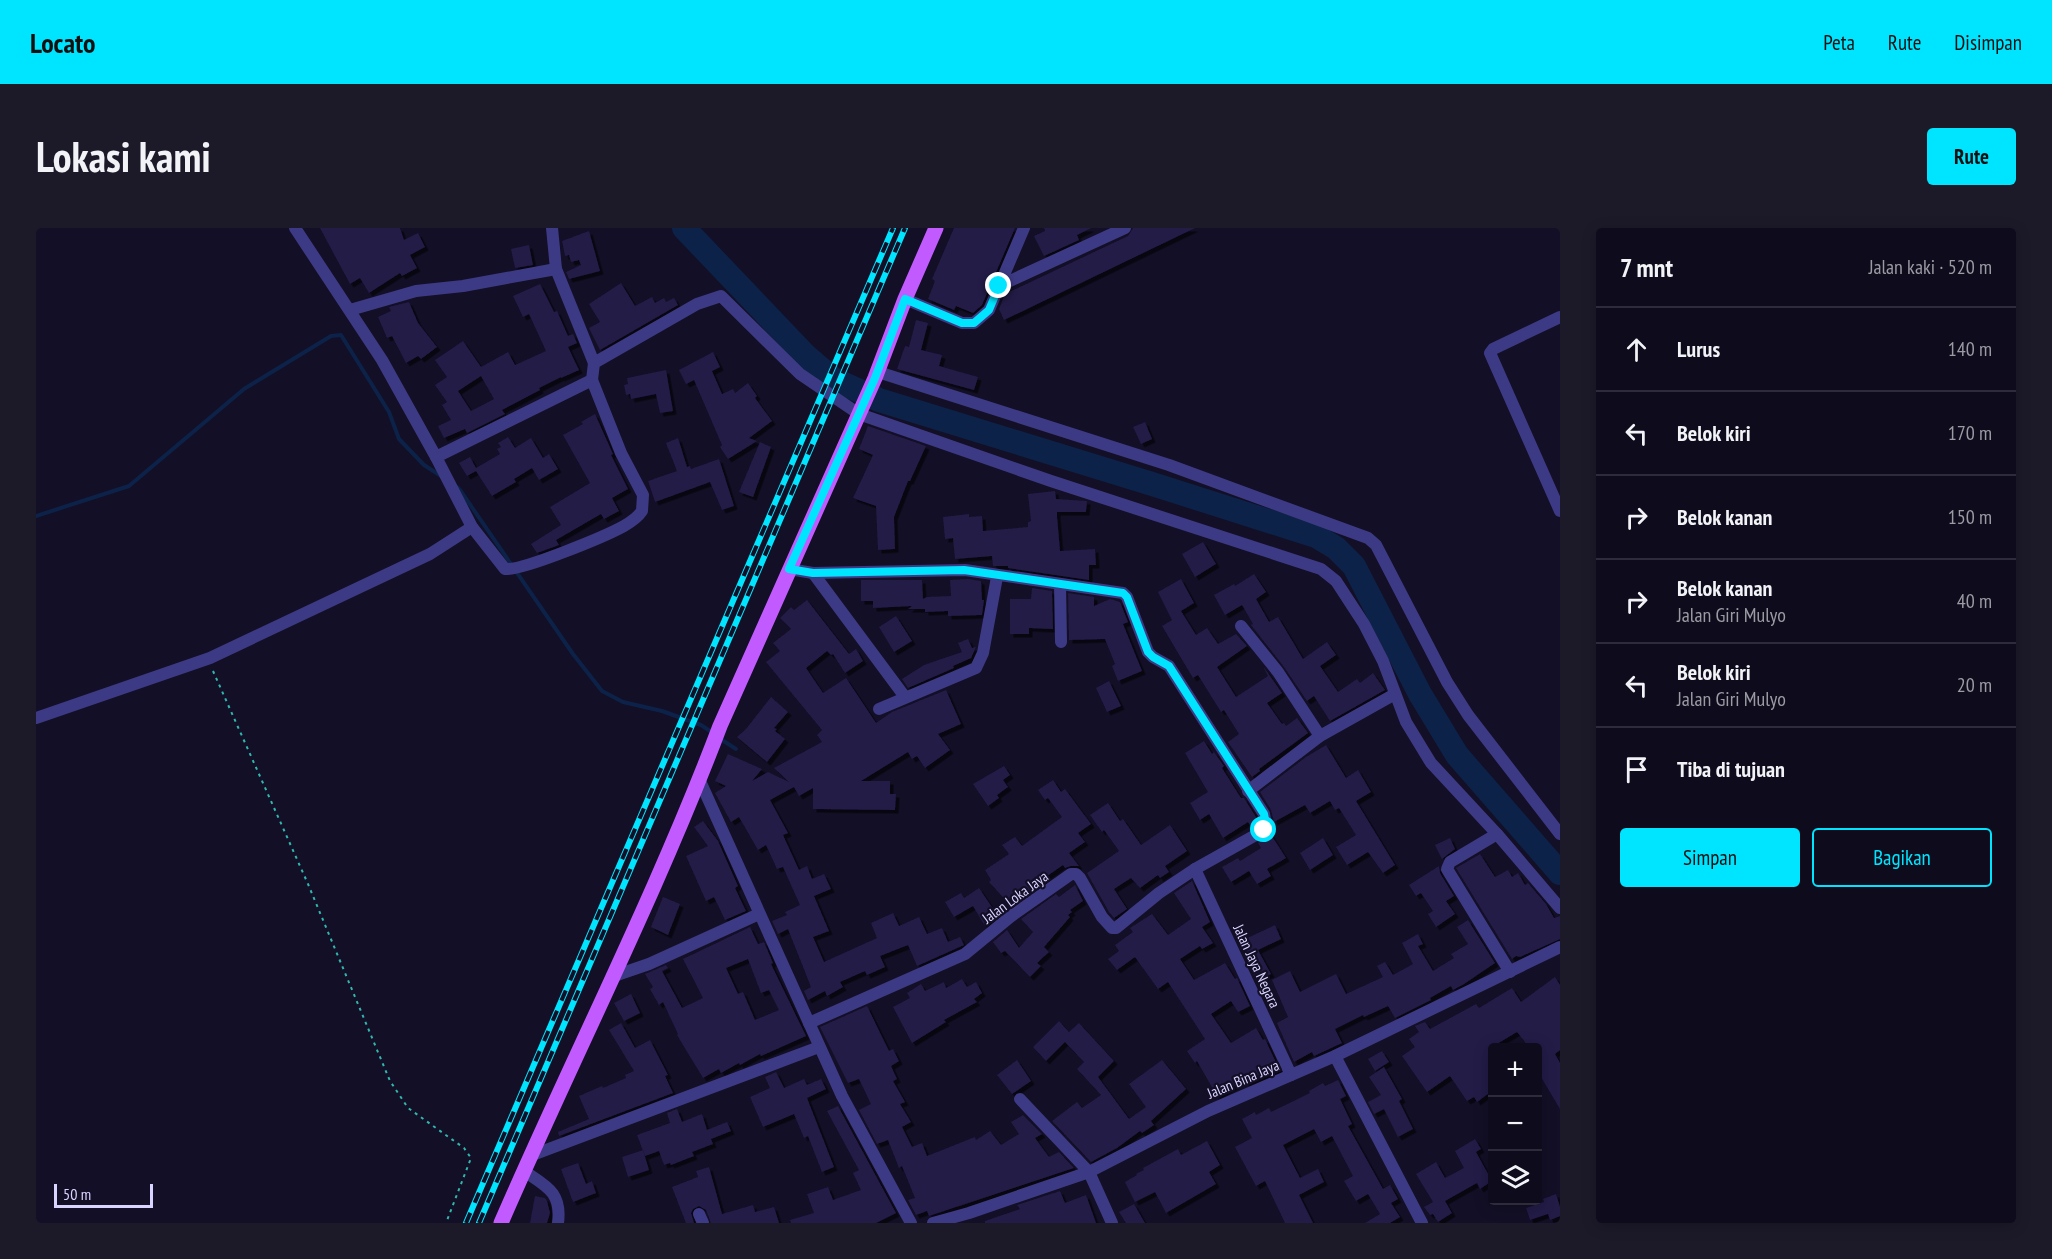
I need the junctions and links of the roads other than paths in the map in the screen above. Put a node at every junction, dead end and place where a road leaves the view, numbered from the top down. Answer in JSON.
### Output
{"nodes":[{"id":1,"x":295,"y":228,"type":"edge"},
{"id":2,"x":552,"y":228,"type":"edge"},
{"id":3,"x":936,"y":228,"type":"edge"},
{"id":4,"x":1024,"y":228,"type":"edge"},
{"id":5,"x":1125,"y":228,"type":"edge"},
{"id":6,"x":556,"y":269,"type":"junction"},
{"id":7,"x":999,"y":286,"type":"junction"},
{"id":8,"x":905,"y":299,"type":"junction"},
{"id":9,"x":350,"y":310,"type":"junction"},
{"id":10,"x":1560,"y":317,"type":"edge"},
{"id":11,"x":594,"y":363,"type":"junction"},
{"id":12,"x":877,"y":375,"type":"junction"},
{"id":13,"x":592,"y":380,"type":"junction"},
{"id":14,"x":860,"y":410,"type":"junction"},
{"id":15,"x":436,"y":457,"type":"junction"},
{"id":16,"x":1560,"y":511,"type":"edge"},
{"id":17,"x":472,"y":527,"type":"junction"},
{"id":18,"x":789,"y":569,"type":"junction"},
{"id":19,"x":813,"y":573,"type":"junction"},
{"id":20,"x":997,"y":576,"type":"junction"},
{"id":21,"x":1060,"y":584,"type":"junction"},
{"id":22,"x":1241,"y":626,"type":"dead end"},
{"id":23,"x":1061,"y":642,"type":"dead end"},
{"id":24,"x":1395,"y":694,"type":"junction"},
{"id":25,"x":905,"y":697,"type":"junction"},
{"id":26,"x":879,"y":709,"type":"dead end"},
{"id":27,"x":36,"y":718,"type":"edge"},
{"id":28,"x":1320,"y":736,"type":"junction"},
{"id":29,"x":700,"y":781,"type":"junction"},
{"id":30,"x":1248,"y":791,"type":"junction"},
{"id":31,"x":1497,"y":834,"type":"junction"},
{"id":32,"x":1560,"y":834,"type":"edge"},
{"id":33,"x":1195,"y":869,"type":"junction"},
{"id":34,"x":1560,"y":908,"type":"edge"},
{"id":35,"x":759,"y":914,"type":"junction"},
{"id":36,"x":1560,"y":947,"type":"edge"},
{"id":37,"x":1510,"y":972,"type":"junction"},
{"id":38,"x":615,"y":975,"type":"junction"},
{"id":39,"x":809,"y":1023,"type":"junction"},
{"id":40,"x":819,"y":1047,"type":"junction"},
{"id":41,"x":1335,"y":1056,"type":"junction"},
{"id":42,"x":1292,"y":1075,"type":"junction"},
{"id":43,"x":1020,"y":1099,"type":"dead end"},
{"id":44,"x":530,"y":1156,"type":"junction"},
{"id":45,"x":524,"y":1171,"type":"junction"},
{"id":46,"x":1089,"y":1172,"type":"junction"},
{"id":47,"x":501,"y":1223,"type":"edge"},
{"id":48,"x":558,"y":1223,"type":"edge"},
{"id":49,"x":911,"y":1223,"type":"edge"},
{"id":50,"x":933,"y":1223,"type":"edge"},
{"id":51,"x":1112,"y":1223,"type":"edge"},
{"id":52,"x":1422,"y":1223,"type":"edge"}],
"edges":[{"from":1,"to":9,"type":"street"},
{"from":2,"to":6,"type":"street"},
{"from":3,"to":8,"type":"main road"},
{"from":4,"to":7,"type":"street"},
{"from":5,"to":7,"type":"street"},
{"from":6,"to":9,"type":"street"},
{"from":6,"to":11,"type":"street"},
{"from":7,"to":8,"type":"street"},
{"from":8,"to":12,"type":"main road"},
{"from":9,"to":15,"type":"street"},
{"from":10,"to":16,"type":"street"},
{"from":11,"to":13,"type":"street"},
{"from":11,"to":14,"type":"street"},
{"from":12,"to":14,"type":"main road"},
{"from":12,"to":32,"type":"street"},
{"from":13,"to":15,"type":"street"},
{"from":13,"to":17,"type":"street"},
{"from":14,"to":18,"type":"main road"},
{"from":14,"to":24,"type":"street"},
{"from":15,"to":17,"type":"street"},
{"from":17,"to":27,"type":"street"},
{"from":18,"to":19,"type":"street"},
{"from":18,"to":29,"type":"main road"},
{"from":19,"to":20,"type":"street"},
{"from":19,"to":25,"type":"street"},
{"from":20,"to":21,"type":"street"},
{"from":20,"to":25,"type":"street"},
{"from":21,"to":23,"type":"street"},
{"from":21,"to":30,"type":"street"},
{"from":22,"to":28,"type":"street"},
{"from":24,"to":28,"type":"street"},
{"from":24,"to":31,"type":"street"},
{"from":25,"to":26,"type":"street"},
{"from":28,"to":30,"type":"street"},
{"from":29,"to":35,"type":"street"},
{"from":29,"to":38,"type":"main road"},
{"from":30,"to":33,"type":"street","name":"Jalan Loka Jaya"},
{"from":31,"to":34,"type":"street"},
{"from":31,"to":37,"type":"street"},
{"from":33,"to":39,"type":"street","name":"Jalan Loka Jaya"},
{"from":33,"to":42,"type":"street","name":"Jalan Jaya Negara"},
{"from":35,"to":38,"type":"street"},
{"from":35,"to":39,"type":"street"},
{"from":36,"to":37,"type":"street","name":"Jalan Bina Jaya"},
{"from":37,"to":41,"type":"street","name":"Jalan Bina Jaya"},
{"from":38,"to":44,"type":"main road"},
{"from":39,"to":40,"type":"street"},
{"from":40,"to":44,"type":"street"},
{"from":40,"to":49,"type":"street"},
{"from":41,"to":42,"type":"street","name":"Jalan Bina Jaya"},
{"from":41,"to":52,"type":"street"},
{"from":42,"to":46,"type":"street","name":"Jalan Bina Jaya"},
{"from":43,"to":46,"type":"street"},
{"from":44,"to":45,"type":"main road"},
{"from":45,"to":47,"type":"main road"},
{"from":45,"to":48,"type":"street"},
{"from":46,"to":50,"type":"street","name":"Jalan Bina Jaya"},
{"from":46,"to":51,"type":"street"}]}
